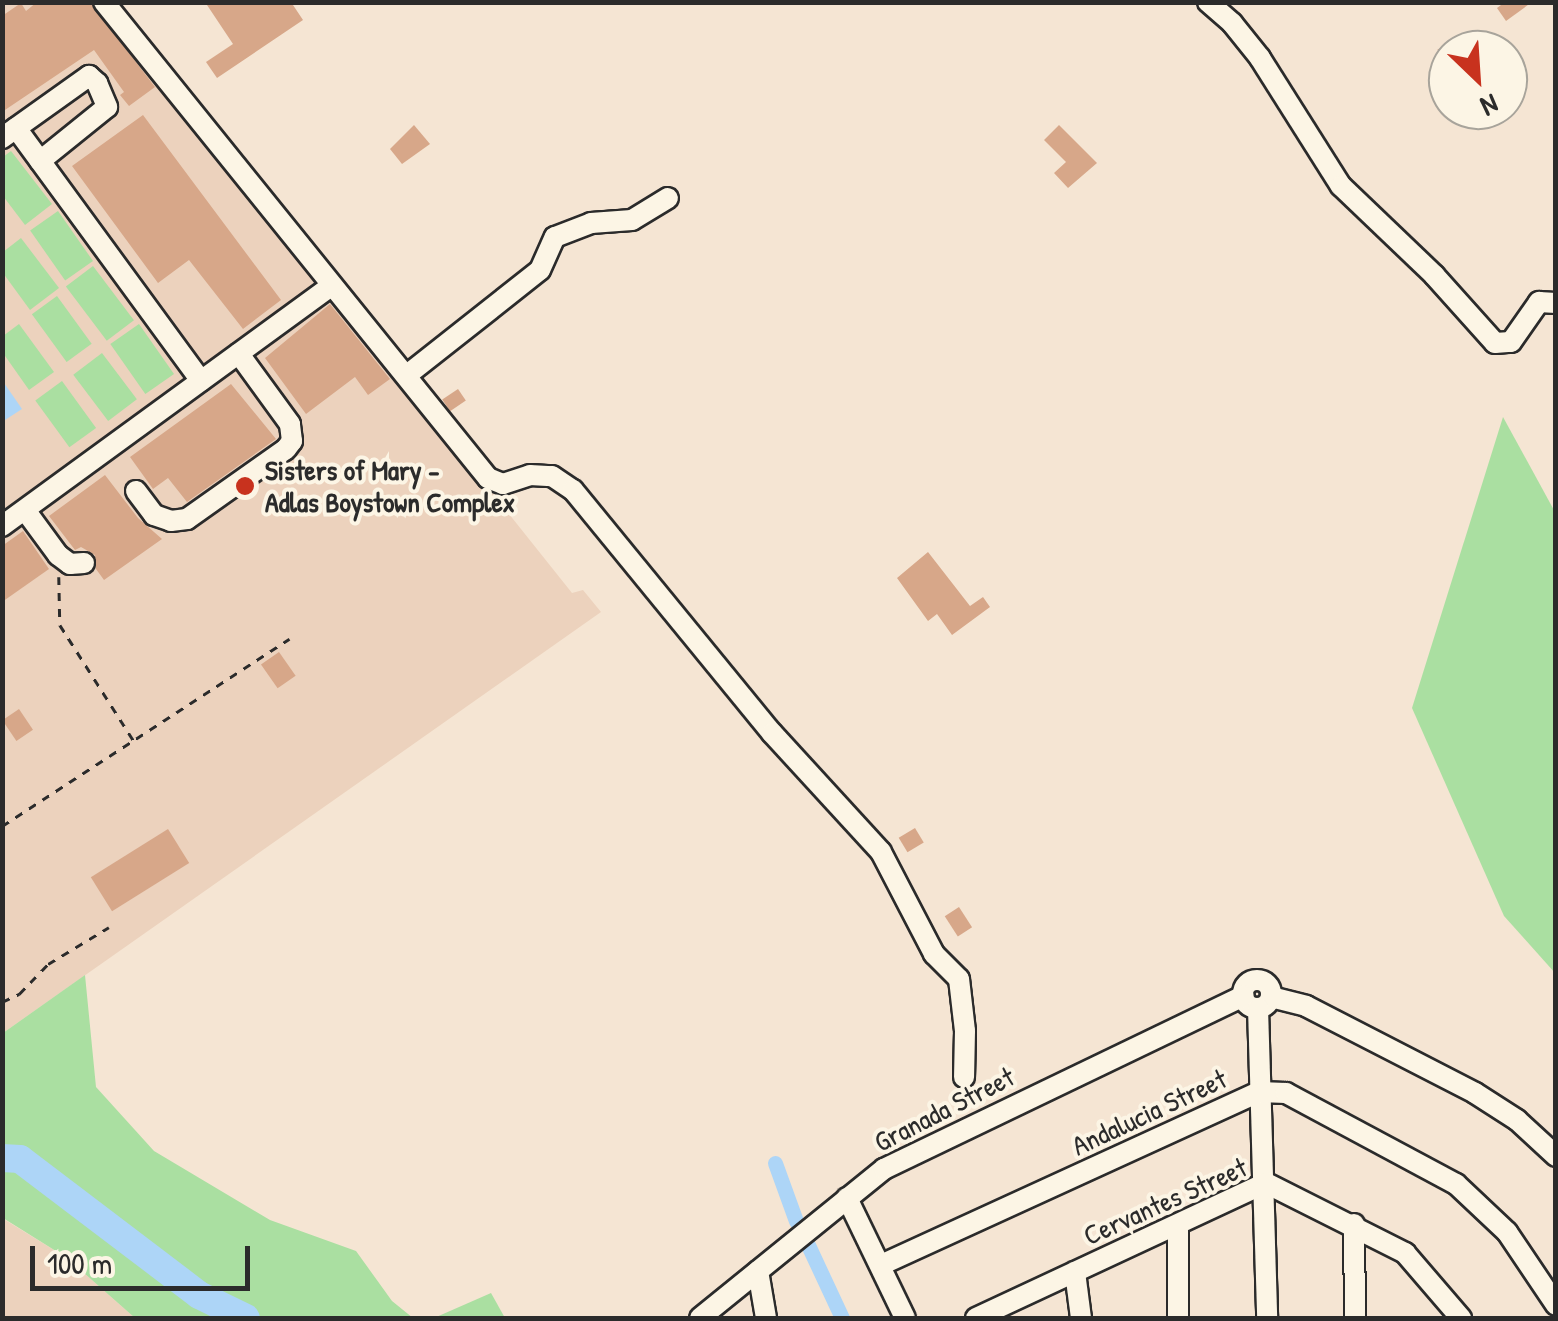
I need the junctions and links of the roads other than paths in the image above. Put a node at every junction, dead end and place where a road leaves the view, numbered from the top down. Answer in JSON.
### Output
{"nodes":[{"id":1,"x":104,"y":2,"type":"edge"},
{"id":2,"x":1208,"y":2,"type":"edge"},
{"id":3,"x":9,"y":133,"type":"edge"},
{"id":4,"x":40,"y":161,"type":"junction"},
{"id":5,"x":668,"y":198,"type":"dead end"},
{"id":6,"x":330,"y":287,"type":"dead end"},
{"id":7,"x":1556,"y":304,"type":"edge"},
{"id":8,"x":239,"y":354,"type":"junction"},
{"id":9,"x":407,"y":375,"type":"junction"},
{"id":10,"x":201,"y":381,"type":"junction"},
{"id":11,"x":136,"y":492,"type":"dead end"},
{"id":12,"x":25,"y":510,"type":"junction"},
{"id":13,"x":2,"y":526,"type":"edge"},
{"id":14,"x":84,"y":563,"type":"dead end"},
{"id":15,"x":1258,"y":1000,"type":"junction"},
{"id":16,"x":964,"y":1076,"type":"dead end"},
{"id":17,"x":1259,"y":1092,"type":"junction"},
{"id":18,"x":1556,"y":1156,"type":"edge"},
{"id":19,"x":1266,"y":1183,"type":"junction"},
{"id":20,"x":847,"y":1198,"type":"junction"},
{"id":21,"x":1178,"y":1224,"type":"junction"},
{"id":22,"x":1354,"y":1224,"type":"junction"},
{"id":23,"x":882,"y":1264,"type":"junction"},
{"id":24,"x":758,"y":1271,"type":"junction"},
{"id":25,"x":1075,"y":1272,"type":"junction"},
{"id":26,"x":1556,"y":1305,"type":"edge"},
{"id":27,"x":700,"y":1318,"type":"edge"},
{"id":28,"x":766,"y":1318,"type":"edge"},
{"id":29,"x":905,"y":1318,"type":"edge"},
{"id":30,"x":980,"y":1318,"type":"edge"},
{"id":31,"x":1081,"y":1318,"type":"edge"},
{"id":32,"x":1178,"y":1318,"type":"edge"},
{"id":33,"x":1267,"y":1318,"type":"edge"},
{"id":34,"x":1355,"y":1318,"type":"edge"},
{"id":35,"x":1461,"y":1318,"type":"edge"}],
"edges":[{"from":1,"to":9,"type":"street"},
{"from":2,"to":7,"type":"street"},
{"from":3,"to":4,"type":"street"},
{"from":3,"to":4,"type":"street"},
{"from":4,"to":10,"type":"street"},
{"from":5,"to":9,"type":"street"},
{"from":6,"to":8,"type":"street"},
{"from":8,"to":10,"type":"street"},
{"from":8,"to":11,"type":"street"},
{"from":9,"to":16,"type":"street"},
{"from":10,"to":12,"type":"street"},
{"from":12,"to":13,"type":"street"},
{"from":12,"to":14,"type":"street"},
{"from":15,"to":17,"type":"street"},
{"from":15,"to":18,"type":"street"},
{"from":15,"to":20,"type":"street","name":"Granada Street"},
{"from":17,"to":19,"type":"street"},
{"from":17,"to":23,"type":"street","name":"Andalucia Street"},
{"from":17,"to":26,"type":"street","name":"Andalucia Street"},
{"from":19,"to":21,"type":"street","name":"Cervantes Street"},
{"from":19,"to":22,"type":"street","name":"Cervantes Street"},
{"from":19,"to":33,"type":"street"},
{"from":20,"to":23,"type":"street"},
{"from":20,"to":24,"type":"street","name":"Granada Street"},
{"from":21,"to":25,"type":"street","name":"Cervantes Street"},
{"from":21,"to":32,"type":"street"},
{"from":22,"to":34,"type":"street"},
{"from":22,"to":35,"type":"street","name":"Cervantes Street"},
{"from":23,"to":29,"type":"street"},
{"from":24,"to":27,"type":"street","name":"Granada Street"},
{"from":24,"to":28,"type":"street"},
{"from":25,"to":30,"type":"street","name":"Cervantes Street"},
{"from":25,"to":31,"type":"street"}]}
